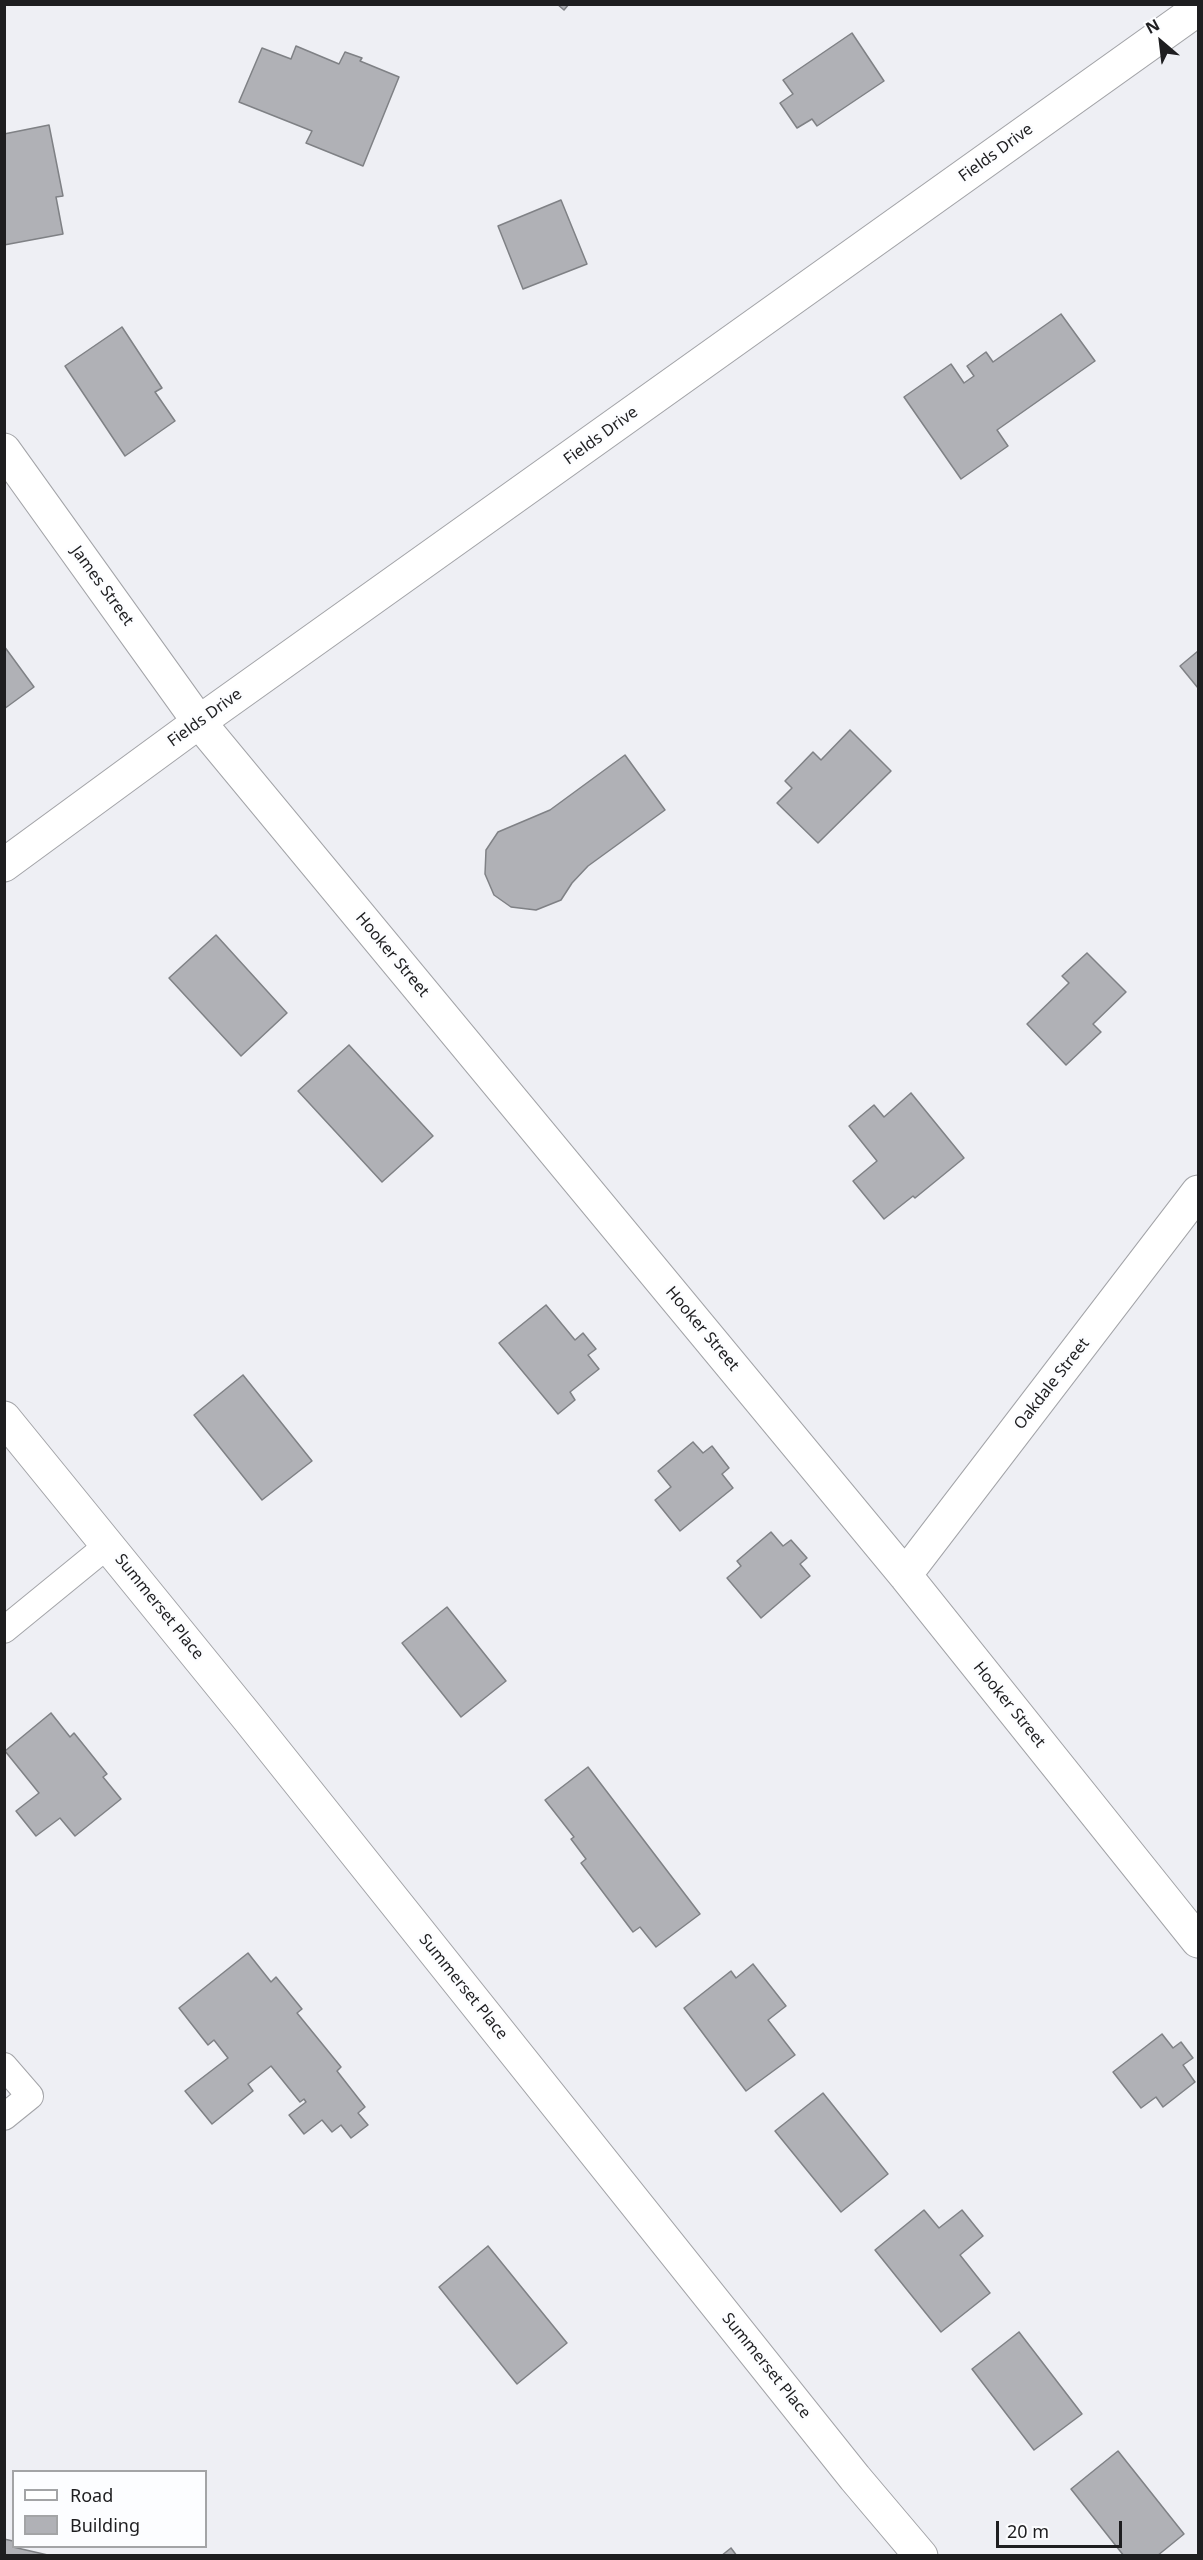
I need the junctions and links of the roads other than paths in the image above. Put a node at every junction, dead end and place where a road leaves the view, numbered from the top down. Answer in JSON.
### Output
{"nodes":[{"id":1,"x":1198,"y":9,"type":"edge"},
{"id":2,"x":4,"y":450,"type":"edge"},
{"id":3,"x":199,"y":722,"type":"junction"},
{"id":4,"x":4,"y":865,"type":"edge"},
{"id":5,"x":1198,"y":1192,"type":"edge"},
{"id":6,"x":4,"y":1418,"type":"edge"},
{"id":7,"x":108,"y":1545,"type":"junction"},
{"id":8,"x":905,"y":1575,"type":"junction"},
{"id":9,"x":4,"y":1630,"type":"edge"},
{"id":10,"x":1198,"y":1941,"type":"edge"},
{"id":11,"x":4,"y":2066,"type":"edge"},
{"id":12,"x":4,"y":2116,"type":"edge"},
{"id":13,"x":921,"y":2556,"type":"edge"}],
"edges":[{"from":1,"to":3,"type":"street","name":"Fields Drive"},
{"from":2,"to":3,"type":"street","name":"James Street"},
{"from":3,"to":4,"type":"street","name":"Fields Drive"},
{"from":3,"to":8,"type":"street","name":"Hooker Street"},
{"from":5,"to":8,"type":"street","name":"Oakdale Street"},
{"from":6,"to":7,"type":"street","name":"Summerset Place"},
{"from":7,"to":9,"type":"lane"},
{"from":7,"to":13,"type":"street","name":"Summerset Place"},
{"from":8,"to":10,"type":"street","name":"Hooker Street"},
{"from":11,"to":12,"type":"lane"}]}
